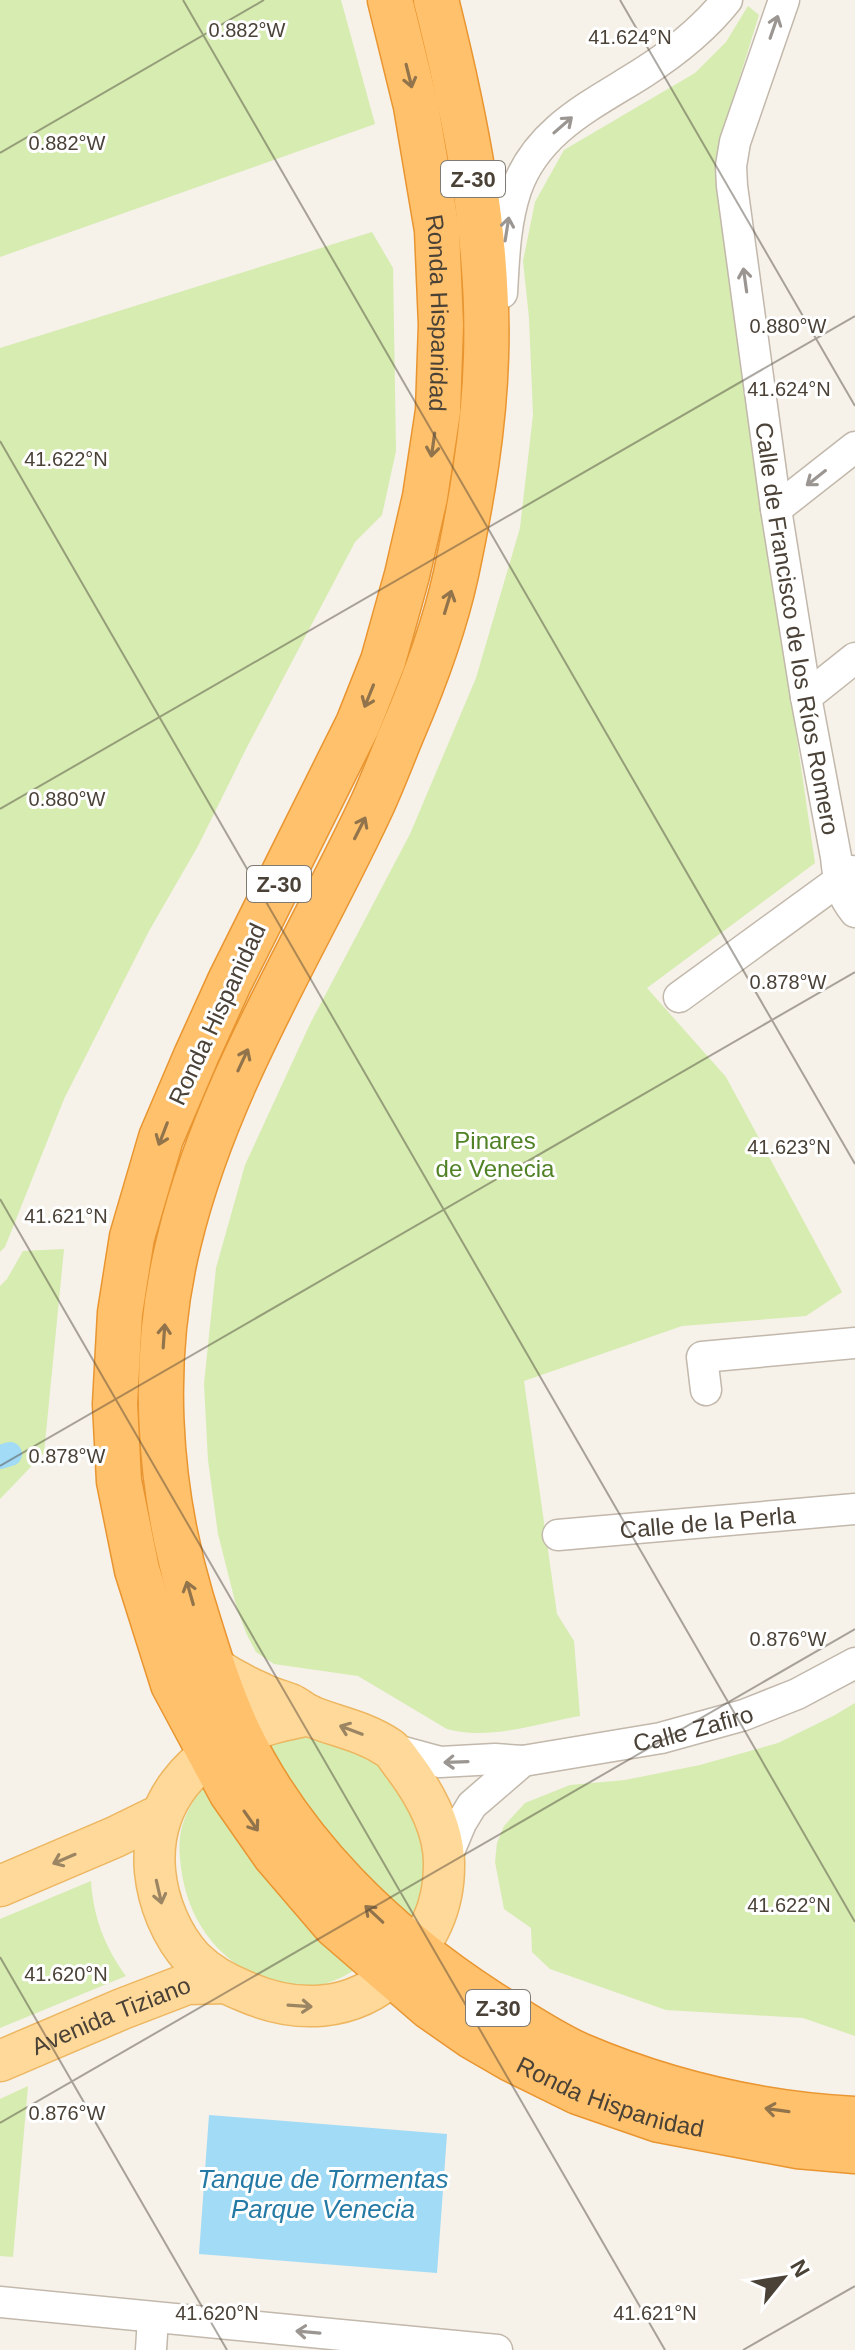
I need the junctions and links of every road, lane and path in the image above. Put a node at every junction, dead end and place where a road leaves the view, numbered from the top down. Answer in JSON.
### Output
{"nodes":[{"id":1,"x":390,"y":0,"type":"edge"},
{"id":2,"x":436,"y":0,"type":"edge"},
{"id":3,"x":727,"y":0,"type":"edge"},
{"id":4,"x":784,"y":0,"type":"edge"},
{"id":5,"x":486,"y":360,"type":"junction"},
{"id":6,"x":855,"y":447,"type":"edge"},
{"id":7,"x":776,"y":509,"type":"junction"},
{"id":8,"x":855,"y":658,"type":"edge"},
{"id":9,"x":806,"y":697,"type":"junction"},
{"id":10,"x":847,"y":875,"type":"edge"},
{"id":11,"x":855,"y":912,"type":"edge"},
{"id":12,"x":679,"y":997,"type":"dead end"},
{"id":13,"x":855,"y":1343,"type":"edge"},
{"id":14,"x":706,"y":1390,"type":"dead end"},
{"id":15,"x":855,"y":1509,"type":"edge"},
{"id":16,"x":558,"y":1535,"type":"dead end"},
{"id":17,"x":855,"y":1663,"type":"edge"},
{"id":18,"x":213,"y":1667,"type":"junction"},
{"id":19,"x":309,"y":1715,"type":"junction"},
{"id":20,"x":225,"y":1746,"type":"junction"},
{"id":21,"x":392,"y":1749,"type":"junction"},
{"id":22,"x":523,"y":1761,"type":"junction"},
{"id":23,"x":160,"y":1815,"type":"junction"},
{"id":24,"x":445,"y":1861,"type":"junction"},
{"id":25,"x":0,"y":1886,"type":"edge"},
{"id":26,"x":404,"y":1964,"type":"junction"},
{"id":27,"x":226,"y":1983,"type":"junction"},
{"id":28,"x":0,"y":2061,"type":"edge"},
{"id":29,"x":855,"y":2119,"type":"edge"},
{"id":30,"x":855,"y":2151,"type":"edge"},
{"id":31,"x":0,"y":2302,"type":"edge"},
{"id":32,"x":153,"y":2318,"type":"junction"},
{"id":33,"x":151,"y":2350,"type":"edge"},
{"id":34,"x":496,"y":2350,"type":"edge"}],
"edges":[{"from":1,"to":20,"type":"highway","name":"Ronda Hispanidad","number":"Z-30","one_way":true},
{"from":2,"to":5,"type":"highway","name":"Ronda Hispanidad","number":"Z-30"},
{"from":5,"to":3,"type":"street","one_way":true},
{"from":7,"to":4,"type":"street","name":"Calle de Francisco de los Ríos Romero","one_way":true},
{"from":18,"to":5,"type":"highway","name":"Ronda Hispanidad","number":"Z-30","one_way":true},
{"from":6,"to":7,"type":"street","one_way":true},
{"from":7,"to":9,"type":"street","name":"Calle de Francisco de los Ríos Romero"},
{"from":8,"to":9,"type":"street"},
{"from":9,"to":10,"type":"street","name":"Calle de Francisco de los Ríos Romero"},
{"from":10,"to":11,"type":"street"},
{"from":10,"to":12,"type":"street"},
{"from":13,"to":14,"type":"street"},
{"from":15,"to":16,"type":"street","name":"Calle de la Perla"},
{"from":17,"to":22,"type":"street","name":"Calle Zafiro"},
{"from":18,"to":19,"type":"main road"},
{"from":18,"to":20,"type":"highway","name":"Ronda Hispanidad","number":"Z-30"},
{"from":19,"to":20,"type":"main road"},
{"from":21,"to":19,"type":"main road","one_way":true},
{"from":20,"to":23,"type":"main road"},
{"from":20,"to":26,"type":"highway","name":"Ronda Hispanidad","number":"Z-30"},
{"from":22,"to":21,"type":"street","name":"Calle Zafiro","one_way":true},
{"from":21,"to":24,"type":"main road"},
{"from":22,"to":24,"type":"street"},
{"from":23,"to":25,"type":"main road","one_way":true},
{"from":23,"to":27,"type":"main road","one_way":true},
{"from":24,"to":26,"type":"main road"},
{"from":27,"to":26,"type":"main road","one_way":true},
{"from":29,"to":26,"type":"highway","name":"Ronda Hispanidad","number":"Z-30","one_way":true},
{"from":26,"to":30,"type":"highway","name":"Ronda Hispanidad","number":"Z-30"},
{"from":27,"to":28,"type":"main road","name":"Avenida Tiziano"},
{"from":31,"to":32,"type":"street"},
{"from":32,"to":33,"type":"street"},
{"from":34,"to":32,"type":"street","one_way":true}]}
